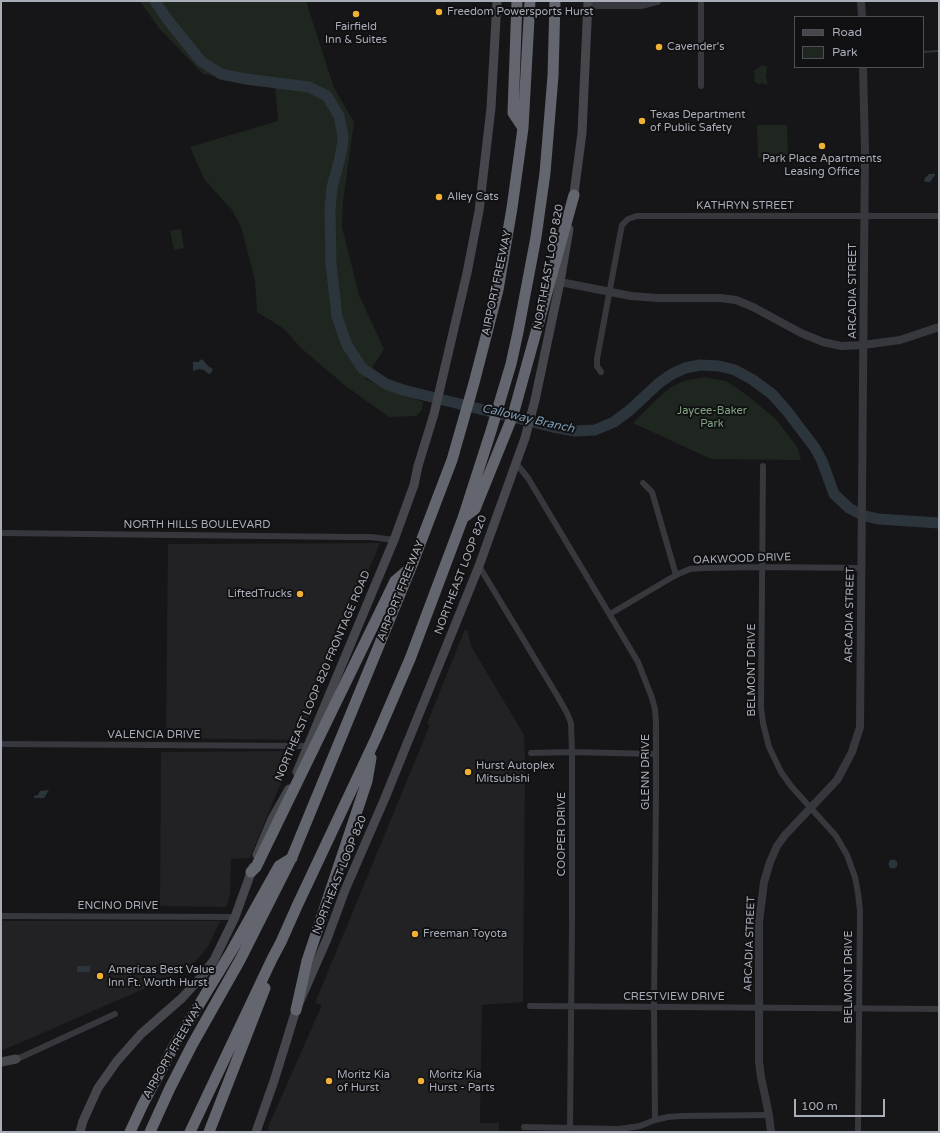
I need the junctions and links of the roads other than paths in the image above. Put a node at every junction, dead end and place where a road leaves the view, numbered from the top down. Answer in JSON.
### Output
{"nodes":[{"id":1,"x":497,"y":1,"type":"edge"},
{"id":2,"x":517,"y":1,"type":"edge"},
{"id":3,"x":530,"y":1,"type":"edge"},
{"id":4,"x":555,"y":1,"type":"edge"},
{"id":5,"x":657,"y":1,"type":"edge"},
{"id":6,"x":701,"y":1,"type":"edge"},
{"id":7,"x":861,"y":1,"type":"edge"},
{"id":8,"x":588,"y":3,"type":"edge"},
{"id":9,"x":862,"y":16,"type":"edge"},
{"id":10,"x":863,"y":68,"type":"edge"},
{"id":11,"x":700,"y":86,"type":"dead end"},
{"id":12,"x":523,"y":128,"type":"junction"},
{"id":13,"x":574,"y":195,"type":"junction"},
{"id":14,"x":865,"y":216,"type":"junction"},
{"id":15,"x":939,"y":216,"type":"edge"},
{"id":16,"x":560,"y":282,"type":"junction"},
{"id":17,"x":609,"y":292,"type":"junction"},
{"id":18,"x":939,"y":326,"type":"edge"},
{"id":19,"x":864,"y":346,"type":"junction"},
{"id":20,"x":600,"y":372,"type":"dead end"},
{"id":21,"x":515,"y":462,"type":"junction"},
{"id":22,"x":763,"y":466,"type":"dead end"},
{"id":23,"x":643,"y":483,"type":"dead end"},
{"id":24,"x":463,"y":518,"type":"junction"},
{"id":25,"x":1,"y":533,"type":"edge"},
{"id":26,"x":394,"y":540,"type":"junction"},
{"id":27,"x":412,"y":565,"type":"junction"},
{"id":28,"x":479,"y":566,"type":"junction"},
{"id":29,"x":762,"y":567,"type":"junction"},
{"id":30,"x":862,"y":568,"type":"junction"},
{"id":31,"x":676,"y":575,"type":"junction"},
{"id":32,"x":610,"y":614,"type":"junction"},
{"id":33,"x":376,"y":738,"type":"junction"},
{"id":34,"x":1,"y":744,"type":"edge"},
{"id":35,"x":307,"y":746,"type":"junction"},
{"id":36,"x":572,"y":752,"type":"junction"},
{"id":37,"x":531,"y":753,"type":"dead end"},
{"id":38,"x":656,"y":754,"type":"junction"},
{"id":39,"x":810,"y":807,"type":"junction"},
{"id":40,"x":292,"y":858,"type":"junction"},
{"id":41,"x":251,"y":872,"type":"junction"},
{"id":42,"x":1,"y":916,"type":"edge"},
{"id":43,"x":235,"y":917,"type":"junction"},
{"id":44,"x":281,"y":942,"type":"junction"},
{"id":45,"x":530,"y":1006,"type":"dead end"},
{"id":46,"x":570,"y":1007,"type":"junction"},
{"id":47,"x":654,"y":1007,"type":"junction"},
{"id":48,"x":759,"y":1007,"type":"junction"},
{"id":49,"x":859,"y":1008,"type":"junction"},
{"id":50,"x":939,"y":1009,"type":"edge"},
{"id":51,"x":296,"y":1010,"type":"junction"},
{"id":52,"x":115,"y":1014,"type":"dead end"},
{"id":53,"x":16,"y":1059,"type":"junction"},
{"id":54,"x":1,"y":1062,"type":"edge"},
{"id":55,"x":1,"y":1066,"type":"edge"},
{"id":56,"x":769,"y":1115,"type":"junction"},
{"id":57,"x":655,"y":1120,"type":"junction"},
{"id":58,"x":524,"y":1127,"type":"dead end"},
{"id":59,"x":570,"y":1128,"type":"junction"},
{"id":60,"x":80,"y":1132,"type":"edge"},
{"id":61,"x":130,"y":1132,"type":"edge"},
{"id":62,"x":150,"y":1132,"type":"edge"},
{"id":63,"x":190,"y":1132,"type":"edge"},
{"id":64,"x":209,"y":1132,"type":"edge"},
{"id":65,"x":256,"y":1132,"type":"edge"},
{"id":66,"x":771,"y":1132,"type":"edge"},
{"id":67,"x":858,"y":1132,"type":"edge"}],
"edges":[{"from":1,"to":26,"type":"main road","name":"NORTHEAST LOOP 820 FRONTAGE ROAD"},
{"from":2,"to":12,"type":"highway"},
{"from":3,"to":12,"type":"highway","name":"AIRPORT FREEWAY"},
{"from":4,"to":24,"type":"highway"},
{"from":5,"to":8,"type":"street"},
{"from":6,"to":11,"type":"street"},
{"from":7,"to":9,"type":"street"},
{"from":8,"to":13,"type":"main road","name":"NORTHEAST LOOP 820"},
{"from":10,"to":14,"type":"street","name":"ARCADIA STREET"},
{"from":12,"to":27,"type":"highway","name":"AIRPORT FREEWAY"},
{"from":13,"to":16,"type":"main road","name":"NORTHEAST LOOP 820"},
{"from":13,"to":24,"type":"highway"},
{"from":14,"to":15,"type":"street","name":"KATHRYN STREET"},
{"from":14,"to":17,"type":"street","name":"KATHRYN STREET"},
{"from":14,"to":19,"type":"street","name":"ARCADIA STREET"},
{"from":16,"to":17,"type":"street"},
{"from":16,"to":21,"type":"main road","name":"NORTHEAST LOOP 820"},
{"from":17,"to":19,"type":"street"},
{"from":17,"to":20,"type":"street","name":"KATHRYN STREET"},
{"from":18,"to":19,"type":"street"},
{"from":19,"to":30,"type":"street","name":"ARCADIA STREET"},
{"from":21,"to":28,"type":"main road","name":"NORTHEAST LOOP 820"},
{"from":21,"to":32,"type":"street","name":"GLENN DRIVE"},
{"from":22,"to":29,"type":"street","name":"BELMONT DRIVE"},
{"from":23,"to":31,"type":"street"},
{"from":24,"to":33,"type":"highway"},
{"from":25,"to":26,"type":"street","name":"NORTH HILLS BOULEVARD"},
{"from":26,"to":35,"type":"main road","name":"NORTHEAST LOOP 820 FRONTAGE ROAD"},
{"from":27,"to":40,"type":"highway","name":"AIRPORT FREEWAY"},
{"from":27,"to":41,"type":"highway"},
{"from":28,"to":36,"type":"street","name":"COOPER DRIVE"},
{"from":28,"to":51,"type":"main road","name":"NORTHEAST LOOP 820"},
{"from":29,"to":30,"type":"street","name":"OAKWOOD DRIVE"},
{"from":29,"to":31,"type":"street","name":"OAKWOOD DRIVE"},
{"from":29,"to":39,"type":"street","name":"BELMONT DRIVE"},
{"from":30,"to":39,"type":"street","name":"ARCADIA STREET"},
{"from":31,"to":32,"type":"street","name":"OAKWOOD DRIVE"},
{"from":32,"to":38,"type":"street","name":"GLENN DRIVE"},
{"from":33,"to":44,"type":"highway"},
{"from":33,"to":51,"type":"highway"},
{"from":34,"to":35,"type":"street","name":"VALENCIA DRIVE"},
{"from":35,"to":41,"type":"main road","name":"NORTHEAST LOOP 820 FRONTAGE ROAD"},
{"from":36,"to":37,"type":"street"},
{"from":36,"to":38,"type":"street"},
{"from":36,"to":46,"type":"street","name":"COOPER DRIVE"},
{"from":38,"to":47,"type":"street","name":"GLENN DRIVE"},
{"from":39,"to":48,"type":"street","name":"ARCADIA STREET"},
{"from":39,"to":49,"type":"street","name":"BELMONT DRIVE"},
{"from":40,"to":61,"type":"highway","name":"AIRPORT FREEWAY"},
{"from":40,"to":62,"type":"highway"},
{"from":41,"to":43,"type":"main road","name":"NORTHEAST LOOP 820 FRONTAGE ROAD"},
{"from":42,"to":43,"type":"street","name":"ENCINO DRIVE"},
{"from":43,"to":60,"type":"main road","name":"NORTHEAST LOOP 820 FRONTAGE ROAD"},
{"from":44,"to":63,"type":"highway"},
{"from":44,"to":64,"type":"highway"},
{"from":45,"to":46,"type":"street","name":"CRESTVIEW DRIVE"},
{"from":46,"to":47,"type":"street","name":"CRESTVIEW DRIVE"},
{"from":46,"to":59,"type":"street","name":"COOPER DRIVE"},
{"from":47,"to":48,"type":"street","name":"CRESTVIEW DRIVE"},
{"from":47,"to":57,"type":"street","name":"GLENN DRIVE"},
{"from":48,"to":49,"type":"street","name":"CRESTVIEW DRIVE"},
{"from":48,"to":56,"type":"street","name":"ARCADIA STREET"},
{"from":49,"to":50,"type":"street","name":"CRESTVIEW DRIVE"},
{"from":49,"to":67,"type":"street","name":"BELMONT DRIVE"},
{"from":51,"to":65,"type":"main road","name":"NORTHEAST LOOP 820"},
{"from":52,"to":53,"type":"street"},
{"from":53,"to":54,"type":"main road"},
{"from":53,"to":55,"type":"street"},
{"from":56,"to":57,"type":"street"},
{"from":56,"to":66,"type":"street","name":"ARCADIA STREET"},
{"from":57,"to":59,"type":"street"},
{"from":58,"to":59,"type":"street"}]}
